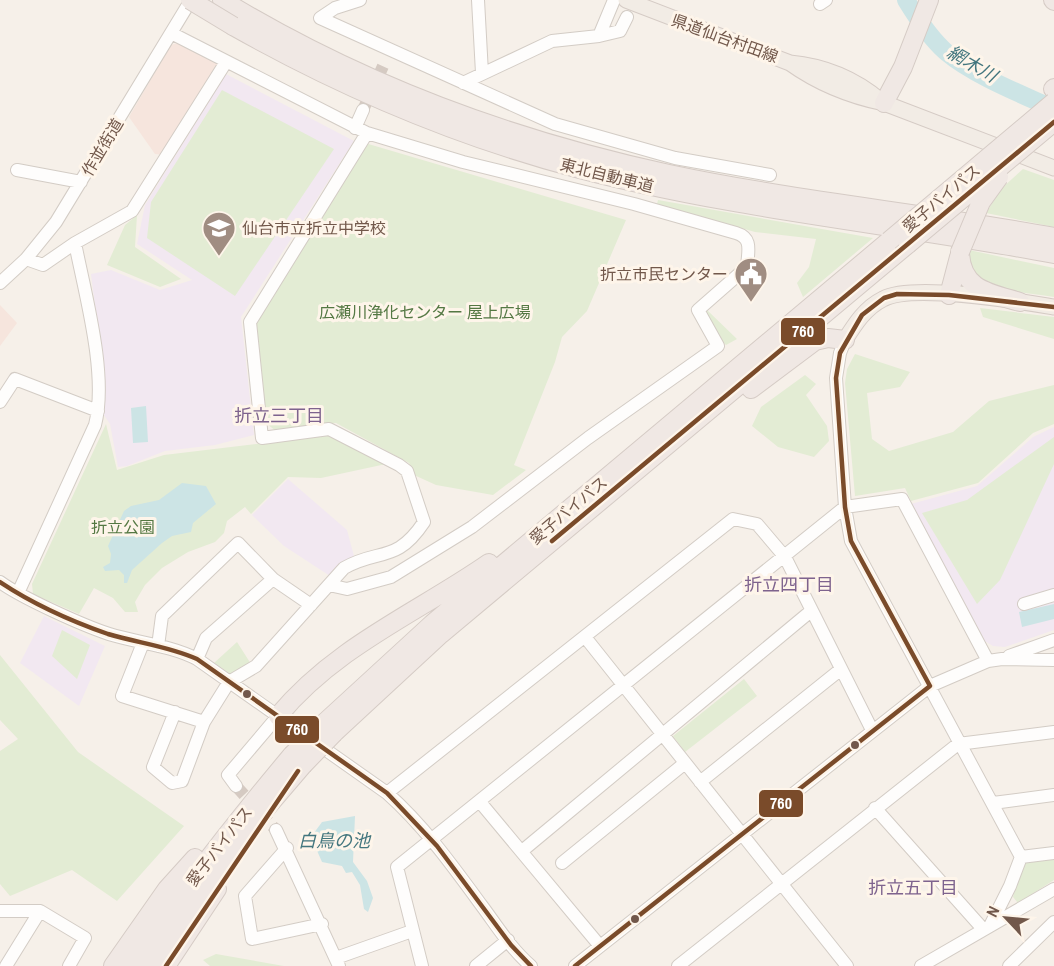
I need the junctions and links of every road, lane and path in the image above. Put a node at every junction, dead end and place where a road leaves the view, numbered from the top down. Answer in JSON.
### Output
{"nodes":[{"id":1,"x":190,"y":0,"type":"edge"},
{"id":2,"x":222,"y":0,"type":"edge"},
{"id":3,"x":360,"y":0,"type":"edge"},
{"id":4,"x":478,"y":0,"type":"edge"},
{"id":5,"x":614,"y":0,"type":"edge"},
{"id":6,"x":626,"y":0,"type":"edge"},
{"id":7,"x":926,"y":1,"type":"edge"},
{"id":8,"x":627,"y":17,"type":"dead end"},
{"id":9,"x":236,"y":18,"type":"junction"},
{"id":10,"x":171,"y":33,"type":"junction"},
{"id":11,"x":598,"y":36,"type":"junction"},
{"id":12,"x":389,"y":51,"type":"junction"},
{"id":13,"x":226,"y":62,"type":"junction"},
{"id":14,"x":384,"y":64,"type":"tunnel mouth"},
{"id":15,"x":482,"y":73,"type":"junction"},
{"id":16,"x":463,"y":83,"type":"junction"},
{"id":17,"x":1054,"y":93,"type":"edge"},
{"id":18,"x":884,"y":103,"type":"junction"},
{"id":19,"x":363,"y":110,"type":"tunnel mouth"},
{"id":20,"x":1054,"y":123,"type":"edge"},
{"id":21,"x":355,"y":128,"type":"junction"},
{"id":22,"x":367,"y":133,"type":"junction"},
{"id":23,"x":1054,"y":168,"type":"edge"},
{"id":24,"x":17,"y":170,"type":"dead end"},
{"id":25,"x":770,"y":175,"type":"dead end"},
{"id":26,"x":81,"y":182,"type":"junction"},
{"id":27,"x":1054,"y":237,"type":"edge"},
{"id":28,"x":75,"y":243,"type":"junction"},
{"id":29,"x":960,"y":252,"type":"junction"},
{"id":30,"x":1054,"y":254,"type":"edge"},
{"id":31,"x":26,"y":259,"type":"junction"},
{"id":32,"x":0,"y":283,"type":"edge"},
{"id":33,"x":949,"y":295,"type":"junction"},
{"id":34,"x":1020,"y":302,"type":"junction"},
{"id":35,"x":1054,"y":307,"type":"edge"},
{"id":36,"x":845,"y":340,"type":"junction"},
{"id":37,"x":0,"y":402,"type":"edge"},
{"id":38,"x":98,"y":411,"type":"junction"},
{"id":39,"x":682,"y":414,"type":"junction"},
{"id":40,"x":845,"y":507,"type":"junction"},
{"id":41,"x":552,"y":541,"type":"junction"},
{"id":42,"x":785,"y":557,"type":"junction"},
{"id":43,"x":273,"y":579,"type":"junction"},
{"id":44,"x":0,"y":582,"type":"edge"},
{"id":45,"x":329,"y":585,"type":"junction"},
{"id":46,"x":18,"y":593,"type":"junction"},
{"id":47,"x":1054,"y":595,"type":"edge"},
{"id":48,"x":1024,"y":604,"type":"dead end"},
{"id":49,"x":311,"y":605,"type":"junction"},
{"id":50,"x":811,"y":611,"type":"junction"},
{"id":51,"x":585,"y":637,"type":"junction"},
{"id":52,"x":1054,"y":640,"type":"edge"},
{"id":53,"x":143,"y":643,"type":"junction"},
{"id":54,"x":158,"y":646,"type":"junction"},
{"id":55,"x":197,"y":659,"type":"junction"},
{"id":56,"x":1002,"y":659,"type":"junction"},
{"id":57,"x":1054,"y":660,"type":"edge"},
{"id":58,"x":988,"y":662,"type":"junction"},
{"id":59,"x":840,"y":670,"type":"junction"},
{"id":60,"x":229,"y":682,"type":"junction"},
{"id":61,"x":624,"y":686,"type":"junction"},
{"id":62,"x":930,"y":686,"type":"junction"},
{"id":63,"x":175,"y":712,"type":"junction"},
{"id":64,"x":278,"y":716,"type":"junction"},
{"id":65,"x":204,"y":722,"type":"junction"},
{"id":66,"x":328,"y":729,"type":"junction"},
{"id":67,"x":872,"y":730,"type":"junction"},
{"id":68,"x":1054,"y":732,"type":"edge"},
{"id":69,"x":663,"y":735,"type":"junction"},
{"id":70,"x":958,"y":744,"type":"junction"},
{"id":71,"x":685,"y":763,"type":"junction"},
{"id":72,"x":298,"y":764,"type":"junction"},
{"id":73,"x":700,"y":782,"type":"junction"},
{"id":74,"x":236,"y":786,"type":"dead end"},
{"id":75,"x":387,"y":793,"type":"junction"},
{"id":76,"x":1054,"y":795,"type":"edge"},
{"id":77,"x":254,"y":800,"type":"junction"},
{"id":78,"x":480,"y":802,"type":"junction"},
{"id":79,"x":993,"y":803,"type":"junction"},
{"id":80,"x":875,"y":808,"type":"junction"},
{"id":81,"x":276,"y":830,"type":"tunnel mouth"},
{"id":82,"x":741,"y":834,"type":"junction"},
{"id":83,"x":431,"y":838,"type":"junction"},
{"id":84,"x":287,"y":848,"type":"junction"},
{"id":85,"x":522,"y":851,"type":"junction"},
{"id":86,"x":1054,"y":854,"type":"edge"},
{"id":87,"x":1021,"y":857,"type":"junction"},
{"id":88,"x":562,"y":862,"type":"dead end"},
{"id":89,"x":779,"y":884,"type":"junction"},
{"id":90,"x":1054,"y":889,"type":"edge"},
{"id":91,"x":0,"y":911,"type":"edge"},
{"id":92,"x":40,"y":911,"type":"junction"},
{"id":93,"x":1054,"y":922,"type":"edge"},
{"id":94,"x":322,"y":924,"type":"junction"},
{"id":95,"x":987,"y":928,"type":"junction"},
{"id":96,"x":412,"y":931,"type":"junction"},
{"id":97,"x":508,"y":940,"type":"junction"},
{"id":98,"x":600,"y":946,"type":"junction"},
{"id":99,"x":338,"y":962,"type":"edge"},
{"id":100,"x":6,"y":966,"type":"edge"},
{"id":101,"x":69,"y":966,"type":"edge"},
{"id":102,"x":113,"y":966,"type":"edge"},
{"id":103,"x":132,"y":966,"type":"edge"},
{"id":104,"x":150,"y":966,"type":"edge"},
{"id":105,"x":166,"y":966,"type":"edge"},
{"id":106,"x":422,"y":966,"type":"edge"},
{"id":107,"x":476,"y":966,"type":"edge"},
{"id":108,"x":531,"y":966,"type":"edge"},
{"id":109,"x":575,"y":966,"type":"edge"},
{"id":110,"x":678,"y":966,"type":"edge"},
{"id":111,"x":847,"y":966,"type":"edge"},
{"id":112,"x":921,"y":966,"type":"edge"},
{"id":113,"x":1009,"y":966,"type":"edge"}],
"edges":[{"from":1,"to":9,"type":"highway","name":"東北自動車道","bridge":true},
{"from":1,"to":10,"type":"street","name":"作並街道"},
{"from":2,"to":9,"type":"highway","name":"東北自動車道"},
{"from":3,"to":12,"type":"street"},
{"from":4,"to":15,"type":"street"},
{"from":5,"to":11,"type":"street"},
{"from":6,"to":18,"type":"main road","name":"県道仙台村田線"},
{"from":7,"to":18,"type":"highway"},
{"from":8,"to":11,"type":"street"},
{"from":9,"to":27,"type":"highway","name":"東北自動車道"},
{"from":9,"to":30,"type":"highway","name":"東北自動車道"},
{"from":10,"to":13,"type":"street"},
{"from":10,"to":26,"type":"street","name":"作並街道"},
{"from":11,"to":15,"type":"street"},
{"from":12,"to":14,"type":"street"},
{"from":12,"to":16,"type":"street"},
{"from":13,"to":21,"type":"street"},
{"from":13,"to":28,"type":"street"},
{"from":15,"to":16,"type":"street"},
{"from":16,"to":25,"type":"street"},
{"from":17,"to":39,"type":"highway","name":"愛子バイパス","bridge":true},
{"from":18,"to":23,"type":"main road","name":"県道仙台村田線"},
{"from":19,"to":21,"type":"street"},
{"from":20,"to":29,"type":"highway","bridge":true},
{"from":20,"to":41,"type":"highway","name":"愛子バイパス","bridge":true},
{"from":21,"to":22,"type":"street"},
{"from":22,"to":45,"type":"street"},
{"from":22,"to":45,"type":"street"},
{"from":24,"to":26,"type":"street"},
{"from":26,"to":31,"type":"street","name":"作並街道"},
{"from":28,"to":31,"type":"street"},
{"from":28,"to":38,"type":"street"},
{"from":29,"to":33,"type":"highway"},
{"from":29,"to":34,"type":"highway"},
{"from":31,"to":32,"type":"street","name":"作並街道"},
{"from":33,"to":34,"type":"main road"},
{"from":33,"to":36,"type":"main road"},
{"from":34,"to":35,"type":"main road"},
{"from":36,"to":40,"type":"street"},
{"from":36,"to":41,"type":"highway"},
{"from":37,"to":38,"type":"street"},
{"from":38,"to":46,"type":"street"},
{"from":39,"to":64,"type":"highway"},
{"from":39,"to":66,"type":"highway","name":"愛子バイパス"},
{"from":40,"to":42,"type":"street"},
{"from":40,"to":58,"type":"street"},
{"from":40,"to":62,"type":"street"},
{"from":41,"to":66,"type":"highway","name":"愛子バイパス"},
{"from":42,"to":50,"type":"street"},
{"from":42,"to":51,"type":"street"},
{"from":42,"to":61,"type":"street"},
{"from":43,"to":49,"type":"street"},
{"from":43,"to":54,"type":"street"},
{"from":43,"to":55,"type":"street"},
{"from":44,"to":46,"type":"street"},
{"from":45,"to":49,"type":"street"},
{"from":46,"to":53,"type":"street"},
{"from":47,"to":48,"type":"street"},
{"from":49,"to":60,"type":"street"},
{"from":50,"to":59,"type":"street"},
{"from":50,"to":69,"type":"street"},
{"from":51,"to":61,"type":"street"},
{"from":51,"to":75,"type":"street"},
{"from":52,"to":56,"type":"street"},
{"from":53,"to":54,"type":"street"},
{"from":53,"to":63,"type":"street"},
{"from":54,"to":55,"type":"street"},
{"from":55,"to":60,"type":"street"},
{"from":56,"to":57,"type":"street"},
{"from":56,"to":58,"type":"street"},
{"from":58,"to":62,"type":"street"},
{"from":59,"to":67,"type":"street"},
{"from":59,"to":73,"type":"street"},
{"from":60,"to":64,"type":"street"},
{"from":60,"to":65,"type":"street"},
{"from":61,"to":69,"type":"street"},
{"from":61,"to":78,"type":"street"},
{"from":62,"to":67,"type":"street"},
{"from":62,"to":70,"type":"street"},
{"from":63,"to":65,"type":"street"},
{"from":63,"to":65,"type":"street"},
{"from":64,"to":74,"type":"street"},
{"from":64,"to":75,"type":"street"},
{"from":66,"to":72,"type":"highway","name":"愛子バイパス","bridge":true},
{"from":67,"to":82,"type":"street"},
{"from":68,"to":70,"type":"street"},
{"from":69,"to":71,"type":"street"},
{"from":69,"to":85,"type":"street"},
{"from":70,"to":79,"type":"street"},
{"from":70,"to":80,"type":"street"},
{"from":71,"to":73,"type":"street"},
{"from":71,"to":88,"type":"street"},
{"from":72,"to":77,"type":"highway","name":"愛子バイパス"},
{"from":72,"to":104,"type":"highway","name":"愛子バイパス"},
{"from":72,"to":105,"type":"highway"},
{"from":73,"to":82,"type":"street"},
{"from":75,"to":83,"type":"street"},
{"from":76,"to":79,"type":"street"},
{"from":77,"to":102,"type":"highway"},
{"from":77,"to":103,"type":"highway","name":"愛子バイパス"},
{"from":78,"to":83,"type":"street"},
{"from":78,"to":85,"type":"street"},
{"from":79,"to":87,"type":"street"},
{"from":80,"to":89,"type":"street"},
{"from":80,"to":95,"type":"street"},
{"from":81,"to":84,"type":"street"},
{"from":82,"to":89,"type":"street"},
{"from":82,"to":98,"type":"street"},
{"from":83,"to":96,"type":"street"},
{"from":83,"to":97,"type":"street"},
{"from":84,"to":94,"type":"street"},
{"from":84,"to":94,"type":"street"},
{"from":85,"to":98,"type":"street"},
{"from":86,"to":87,"type":"street"},
{"from":87,"to":95,"type":"street"},
{"from":89,"to":110,"type":"street"},
{"from":89,"to":111,"type":"street"},
{"from":90,"to":95,"type":"street"},
{"from":91,"to":92,"type":"street"},
{"from":92,"to":100,"type":"street"},
{"from":92,"to":101,"type":"street"},
{"from":93,"to":113,"type":"street"},
{"from":94,"to":99,"type":"street"},
{"from":95,"to":112,"type":"street"},
{"from":96,"to":99,"type":"street"},
{"from":96,"to":106,"type":"street"},
{"from":97,"to":107,"type":"street"},
{"from":97,"to":108,"type":"street"},
{"from":98,"to":109,"type":"street"}]}
